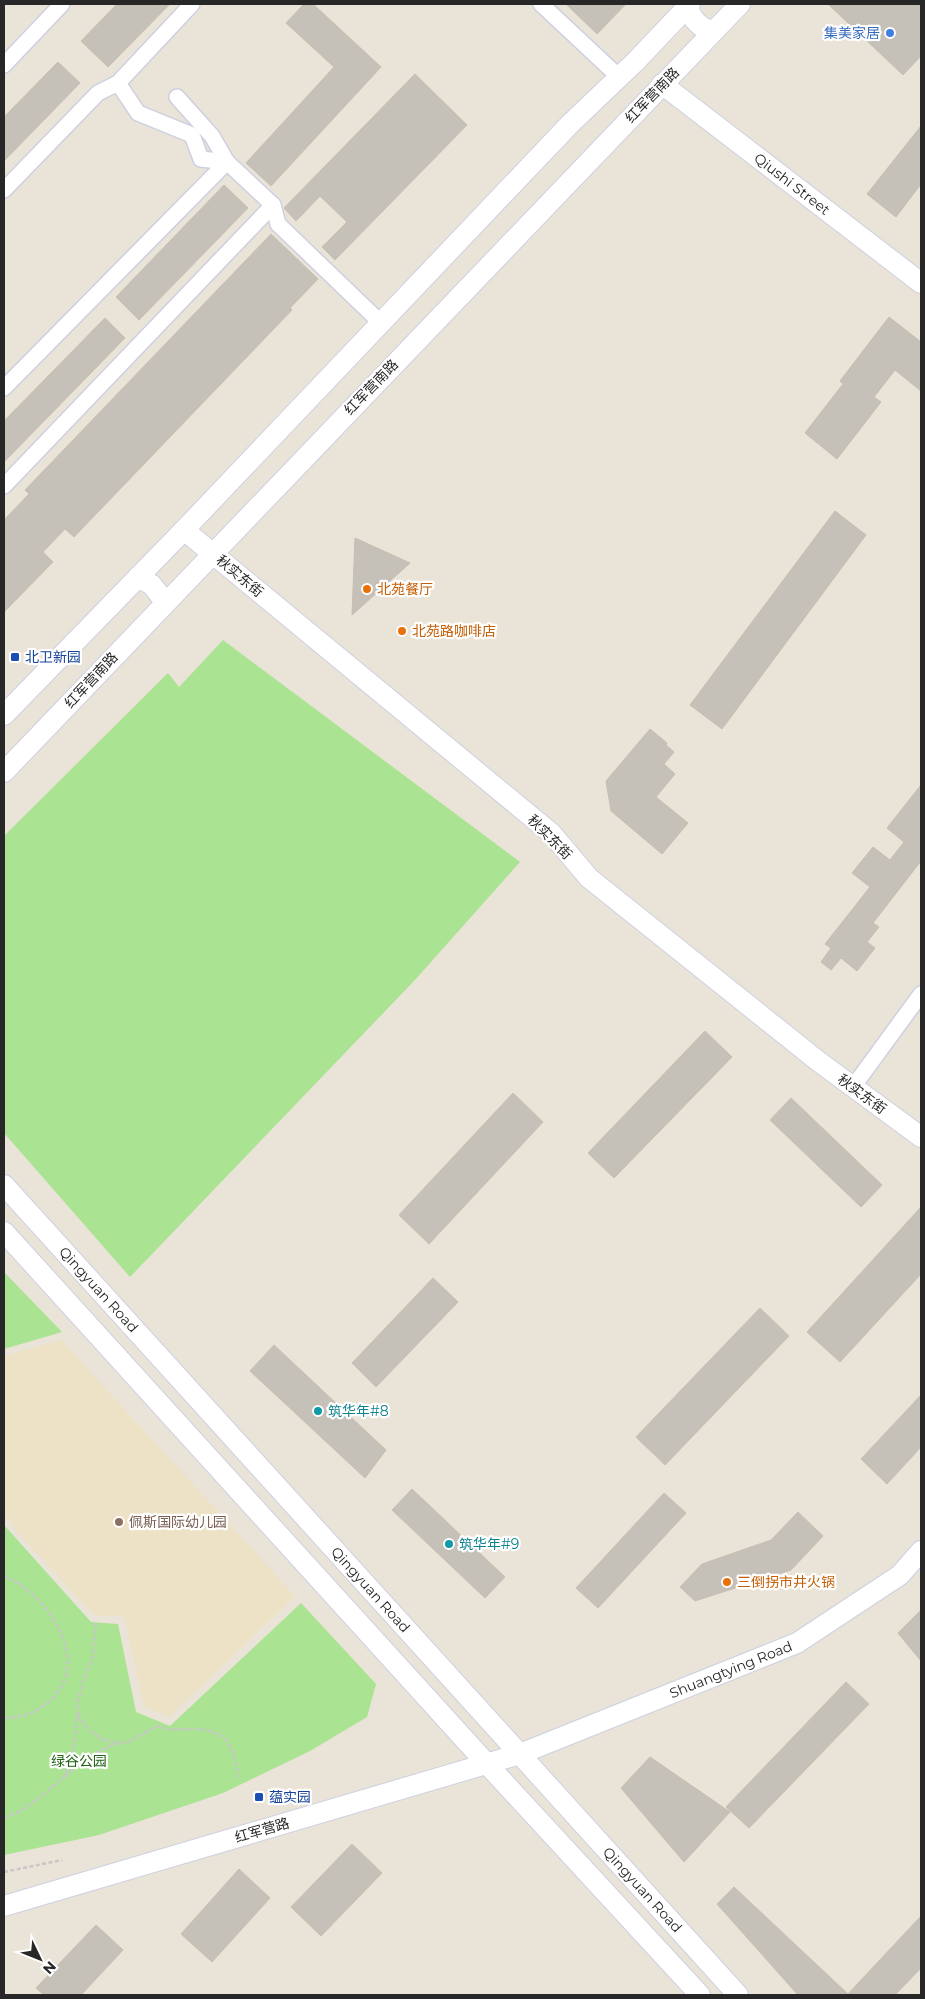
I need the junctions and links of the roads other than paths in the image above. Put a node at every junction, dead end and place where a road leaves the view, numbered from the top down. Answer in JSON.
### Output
{"nodes":[{"id":1,"x":62,"y":4,"type":"edge"},
{"id":2,"x":192,"y":4,"type":"edge"},
{"id":3,"x":541,"y":4,"type":"edge"},
{"id":4,"x":740,"y":4,"type":"edge"},
{"id":5,"x":689,"y":5,"type":"edge"},
{"id":6,"x":713,"y":32,"type":"junction"},
{"id":7,"x":4,"y":65,"type":"edge"},
{"id":8,"x":619,"y":77,"type":"junction"},
{"id":9,"x":118,"y":83,"type":"junction"},
{"id":10,"x":662,"y":84,"type":"junction"},
{"id":11,"x":177,"y":97,"type":"dead end"},
{"id":12,"x":227,"y":162,"type":"junction"},
{"id":13,"x":4,"y":190,"type":"edge"},
{"id":14,"x":273,"y":205,"type":"junction"},
{"id":15,"x":921,"y":283,"type":"edge"},
{"id":16,"x":381,"y":323,"type":"junction"},
{"id":17,"x":4,"y":388,"type":"edge"},
{"id":18,"x":4,"y":486,"type":"edge"},
{"id":19,"x":184,"y":530,"type":"junction"},
{"id":20,"x":212,"y":553,"type":"junction"},
{"id":21,"x":138,"y":577,"type":"junction"},
{"id":22,"x":165,"y":602,"type":"junction"},
{"id":23,"x":4,"y":715,"type":"edge"},
{"id":24,"x":4,"y":772,"type":"edge"},
{"id":25,"x":921,"y":994,"type":"edge"},
{"id":26,"x":853,"y":1087,"type":"junction"},
{"id":27,"x":921,"y":1137,"type":"edge"},
{"id":28,"x":4,"y":1185,"type":"edge"},
{"id":29,"x":4,"y":1232,"type":"edge"},
{"id":30,"x":921,"y":1551,"type":"edge"},
{"id":31,"x":520,"y":1754,"type":"junction"},
{"id":32,"x":487,"y":1764,"type":"junction"},
{"id":33,"x":4,"y":1906,"type":"edge"},
{"id":34,"x":700,"y":1995,"type":"edge"},
{"id":35,"x":738,"y":1995,"type":"edge"}],
"edges":[{"from":1,"to":7,"type":"street"},
{"from":2,"to":9,"type":"street"},
{"from":3,"to":8,"type":"street"},
{"from":4,"to":6,"type":"main road","name":"红军营南路"},
{"from":5,"to":6,"type":"main road"},
{"from":5,"to":8,"type":"main road"},
{"from":6,"to":10,"type":"main road","name":"红军营南路"},
{"from":8,"to":16,"type":"main road"},
{"from":9,"to":12,"type":"street"},
{"from":9,"to":13,"type":"street"},
{"from":10,"to":15,"type":"main road","name":"Qiushi Street"},
{"from":10,"to":20,"type":"main road","name":"红军营南路"},
{"from":11,"to":12,"type":"street"},
{"from":12,"to":14,"type":"street"},
{"from":12,"to":17,"type":"street"},
{"from":14,"to":16,"type":"street"},
{"from":14,"to":18,"type":"street"},
{"from":16,"to":19,"type":"main road"},
{"from":19,"to":20,"type":"main road","name":"秋实东街"},
{"from":19,"to":21,"type":"main road"},
{"from":20,"to":22,"type":"main road","name":"红军营南路"},
{"from":20,"to":26,"type":"main road","name":"秋实东街"},
{"from":21,"to":22,"type":"main road"},
{"from":21,"to":23,"type":"main road"},
{"from":22,"to":24,"type":"main road","name":"红军营南路"},
{"from":25,"to":26,"type":"street"},
{"from":26,"to":27,"type":"main road","name":"秋实东街"},
{"from":28,"to":31,"type":"main road","name":"Qingyuan Road"},
{"from":29,"to":32,"type":"main road","name":"Qingyuan Road"},
{"from":30,"to":31,"type":"main road","name":"Shuangtying Road"},
{"from":31,"to":32,"type":"main road","name":"红军营路"},
{"from":31,"to":35,"type":"main road","name":"Qingyuan Road"},
{"from":32,"to":33,"type":"main road","name":"红军营路"},
{"from":32,"to":34,"type":"main road","name":"Qingyuan Road"}]}
